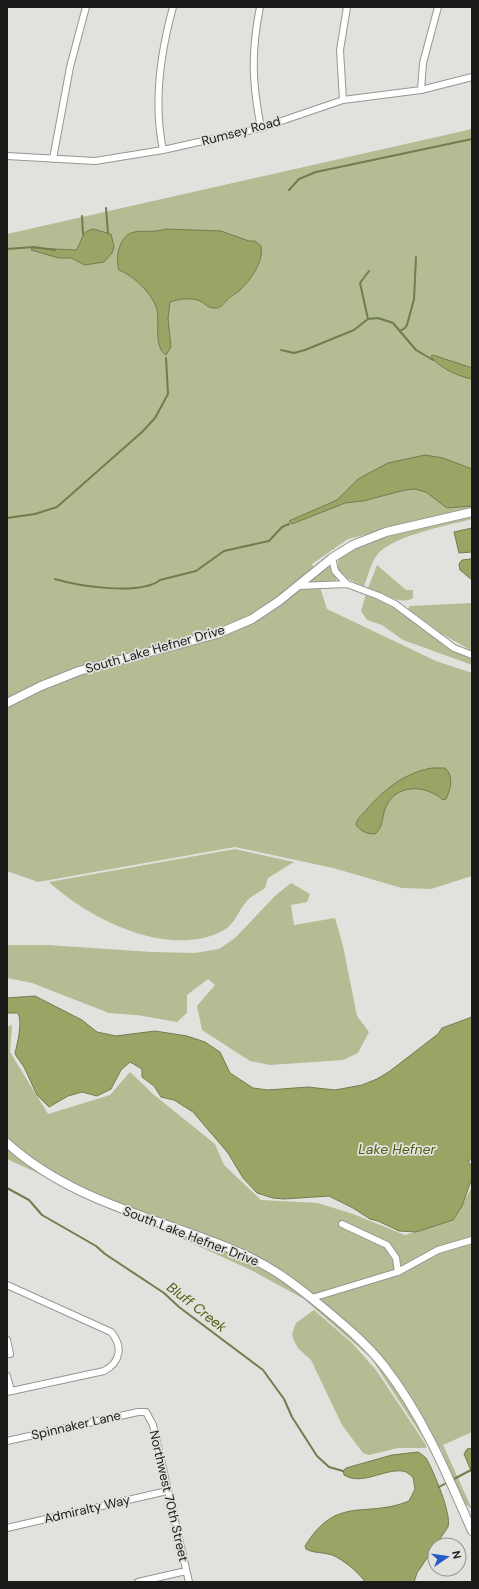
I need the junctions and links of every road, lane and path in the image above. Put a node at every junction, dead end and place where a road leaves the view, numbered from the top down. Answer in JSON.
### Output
{"nodes":[{"id":1,"x":86,"y":7,"type":"edge"},
{"id":2,"x":173,"y":7,"type":"edge"},
{"id":3,"x":260,"y":7,"type":"edge"},
{"id":4,"x":347,"y":7,"type":"edge"},
{"id":5,"x":438,"y":7,"type":"edge"},
{"id":6,"x":472,"y":78,"type":"edge"},
{"id":7,"x":421,"y":90,"type":"junction"},
{"id":8,"x":343,"y":100,"type":"junction"},
{"id":9,"x":261,"y":128,"type":"junction"},
{"id":10,"x":163,"y":150,"type":"junction"},
{"id":11,"x":7,"y":156,"type":"edge"},
{"id":12,"x":53,"y":159,"type":"junction"},
{"id":13,"x":472,"y":512,"type":"edge"},
{"id":14,"x":332,"y":558,"type":"junction"},
{"id":15,"x":347,"y":584,"type":"junction"},
{"id":16,"x":296,"y":586,"type":"junction"},
{"id":17,"x":472,"y":655,"type":"edge"},
{"id":18,"x":7,"y":703,"type":"edge"},
{"id":19,"x":7,"y":1143,"type":"edge"},
{"id":20,"x":342,"y":1224,"type":"dead end"},
{"id":21,"x":472,"y":1240,"type":"edge"},
{"id":22,"x":398,"y":1272,"type":"junction"},
{"id":23,"x":7,"y":1285,"type":"edge"},
{"id":24,"x":312,"y":1298,"type":"junction"},
{"id":25,"x":7,"y":1340,"type":"edge"},
{"id":26,"x":7,"y":1354,"type":"edge"},
{"id":27,"x":7,"y":1376,"type":"edge"},
{"id":28,"x":9,"y":1392,"type":"edge"},
{"id":29,"x":146,"y":1412,"type":"joint"},
{"id":30,"x":7,"y":1441,"type":"edge"},
{"id":31,"x":167,"y":1490,"type":"junction"},
{"id":32,"x":469,"y":1515,"type":"edge"},
{"id":33,"x":7,"y":1528,"type":"edge"},
{"id":34,"x":472,"y":1531,"type":"edge"},
{"id":35,"x":186,"y":1571,"type":"junction"},
{"id":36,"x":138,"y":1582,"type":"edge"},
{"id":37,"x":189,"y":1582,"type":"edge"}],
"edges":[{"from":1,"to":12,"type":"street"},
{"from":2,"to":10,"type":"street"},
{"from":3,"to":9,"type":"street"},
{"from":4,"to":8,"type":"street"},
{"from":5,"to":7,"type":"street"},
{"from":6,"to":7,"type":"street","name":"Rumsey Road"},
{"from":7,"to":8,"type":"street","name":"Rumsey Road"},
{"from":8,"to":9,"type":"street","name":"Rumsey Road"},
{"from":9,"to":10,"type":"street","name":"Rumsey Road"},
{"from":10,"to":12,"type":"street","name":"Rumsey Road"},
{"from":11,"to":12,"type":"street","name":"Rumsey Road"},
{"from":13,"to":14,"type":"street","name":"South Lake Hefner Drive"},
{"from":14,"to":15,"type":"street"},
{"from":14,"to":16,"type":"street","name":"South Lake Hefner Drive"},
{"from":15,"to":16,"type":"street"},
{"from":15,"to":17,"type":"street"},
{"from":16,"to":18,"type":"street","name":"South Lake Hefner Drive"},
{"from":19,"to":24,"type":"street","name":"South Lake Hefner Drive"},
{"from":20,"to":22,"type":"street"},
{"from":21,"to":22,"type":"street"},
{"from":22,"to":24,"type":"street"},
{"from":23,"to":28,"type":"street"},
{"from":24,"to":32,"type":"street","name":"South Lake Hefner Drive"},
{"from":25,"to":26,"type":"street"},
{"from":27,"to":28,"type":"street"},
{"from":29,"to":30,"type":"street","name":"Spinnaker Lane"},
{"from":29,"to":31,"type":"street","name":"Northwest 70th Street"},
{"from":31,"to":33,"type":"street","name":"Admiralty Way"},
{"from":31,"to":35,"type":"street","name":"Northwest 70th Street"},
{"from":32,"to":34,"type":"street","name":"South Lake Hefner Drive"},
{"from":35,"to":36,"type":"street"},
{"from":35,"to":37,"type":"street","name":"Northwest 70th Street"}]}
